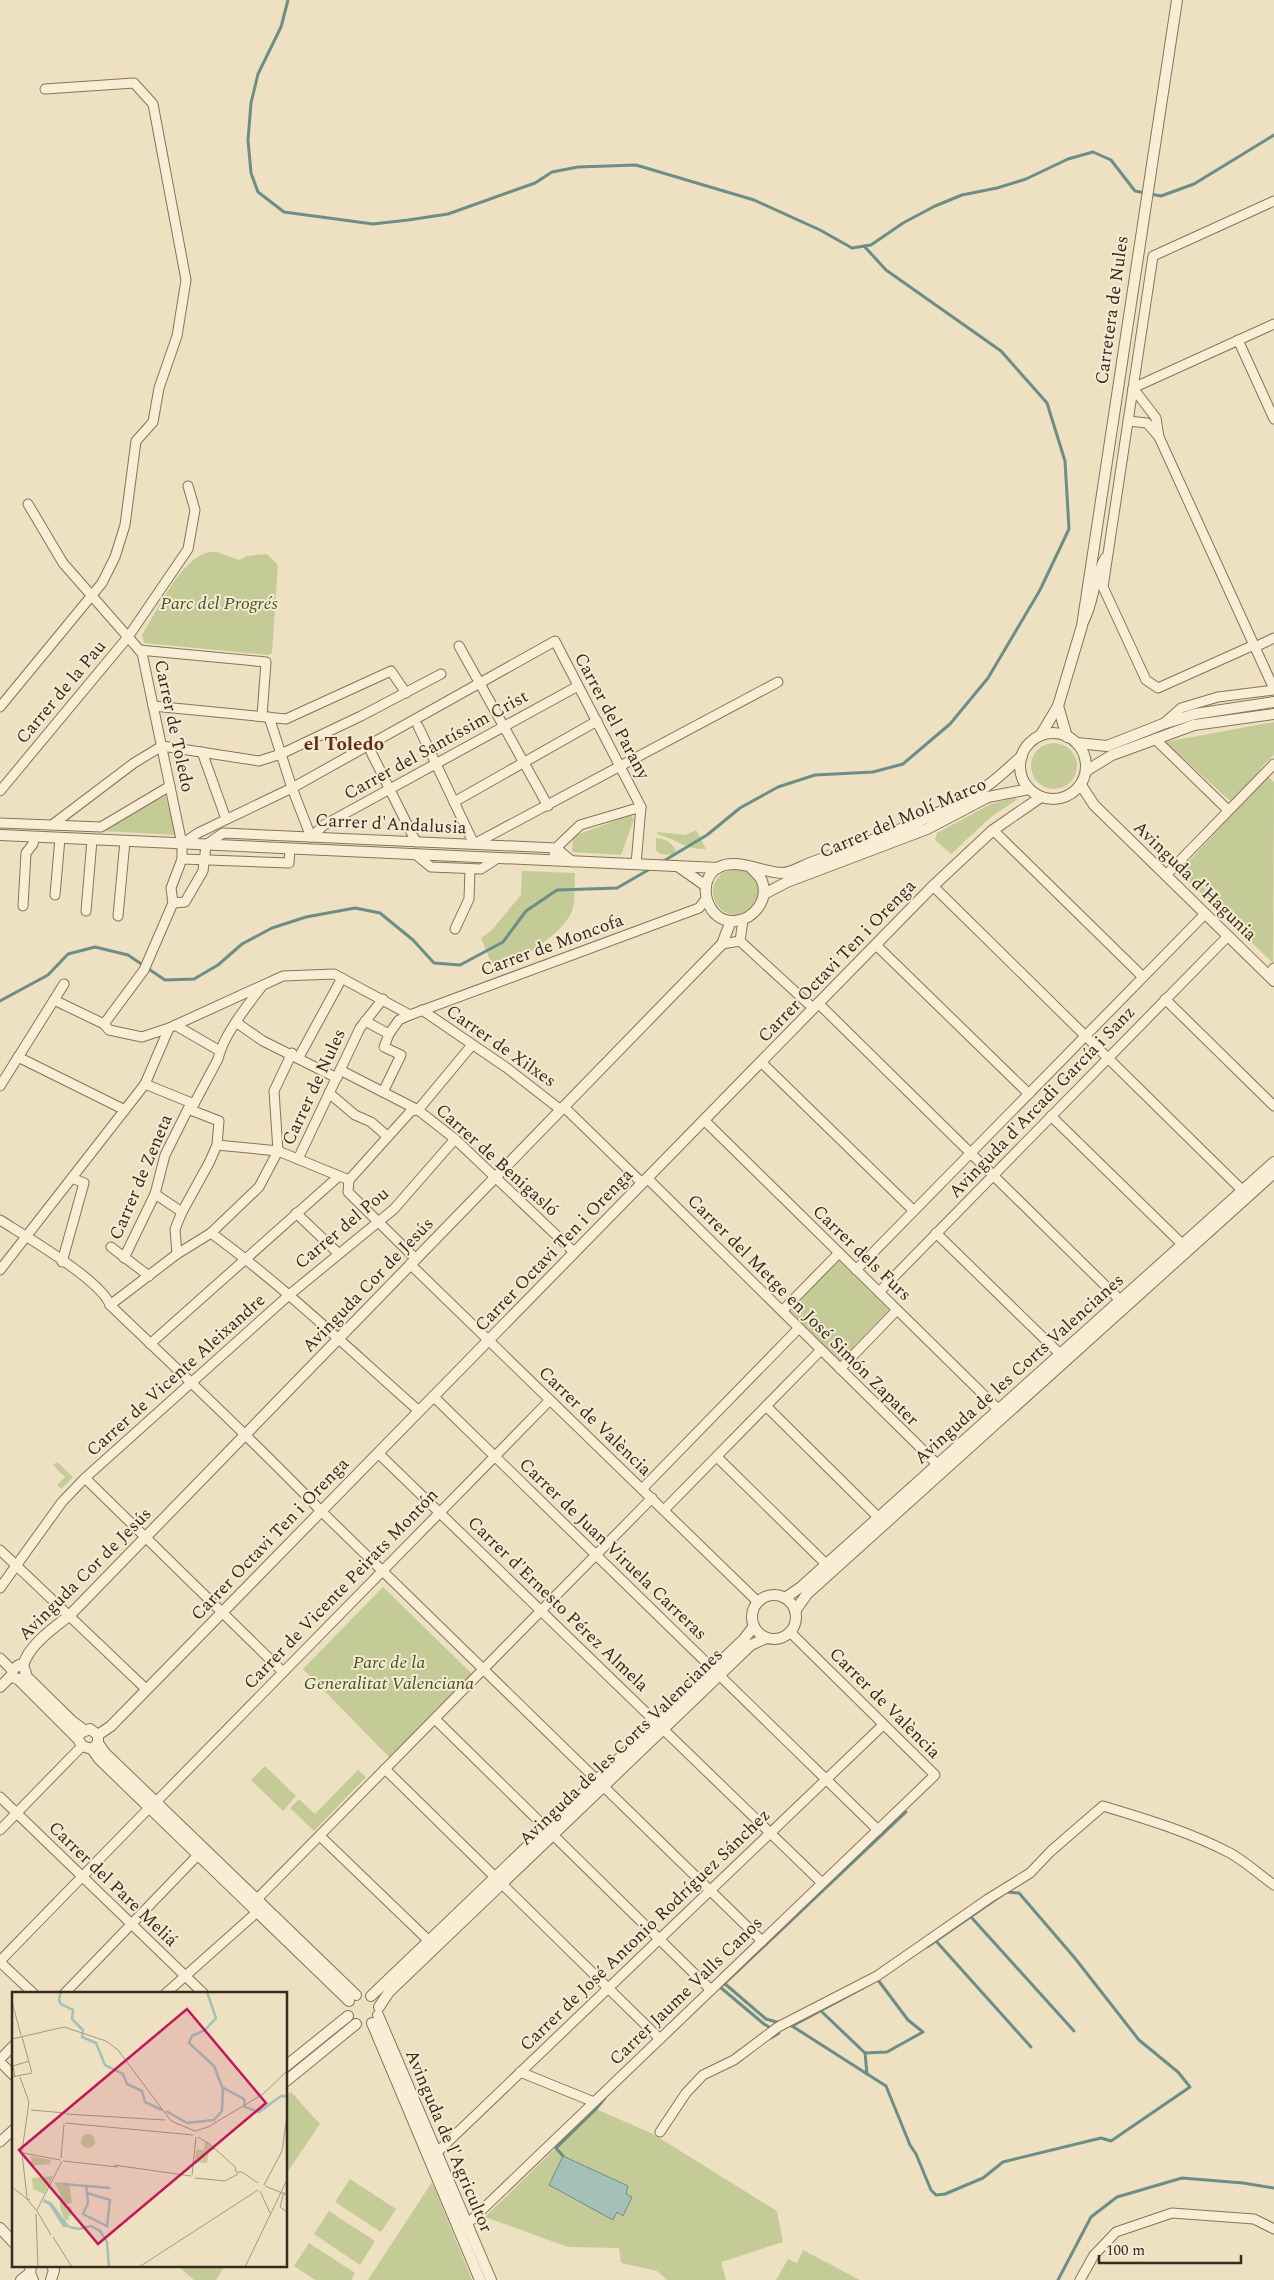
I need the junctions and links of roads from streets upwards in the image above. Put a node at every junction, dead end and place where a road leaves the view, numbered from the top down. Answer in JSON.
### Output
{"nodes":[{"id":1,"x":1177,"y":0,"type":"edge"},
{"id":2,"x":46,"y":89,"type":"dead end"},
{"id":3,"x":1274,"y":201,"type":"edge"},
{"id":4,"x":1274,"y":324,"type":"edge"},
{"id":5,"x":1238,"y":340,"type":"junction"},
{"id":6,"x":1133,"y":388,"type":"junction"},
{"id":7,"x":1274,"y":419,"type":"edge"},
{"id":8,"x":1128,"y":421,"type":"junction"},
{"id":9,"x":1160,"y":437,"type":"junction"},
{"id":10,"x":188,"y":486,"type":"dead end"},
{"id":11,"x":28,"y":504,"type":"dead end"},
{"id":12,"x":1108,"y":554,"type":"junction"},
{"id":13,"x":91,"y":595,"type":"junction"},
{"id":14,"x":1082,"y":626,"type":"junction"},
{"id":15,"x":128,"y":637,"type":"junction"},
{"id":16,"x":1274,"y":638,"type":"edge"},
{"id":17,"x":459,"y":646,"type":"dead end"},
{"id":18,"x":1254,"y":646,"type":"junction"},
{"id":19,"x":139,"y":650,"type":"junction"},
{"id":20,"x":441,"y":674,"type":"dead end"},
{"id":21,"x":778,"y":682,"type":"dead end"},
{"id":22,"x":480,"y":683,"type":"junction"},
{"id":23,"x":578,"y":686,"type":"junction"},
{"id":24,"x":1274,"y":689,"type":"edge"},
{"id":25,"x":406,"y":693,"type":"junction"},
{"id":26,"x":1274,"y":702,"type":"edge"},
{"id":27,"x":0,"y":706,"type":"edge"},
{"id":28,"x":153,"y":706,"type":"junction"},
{"id":29,"x":1058,"y":706,"type":"junction"},
{"id":30,"x":1274,"y":714,"type":"edge"},
{"id":31,"x":266,"y":717,"type":"junction"},
{"id":32,"x":597,"y":721,"type":"junction"},
{"id":33,"x":1163,"y":724,"type":"junction"},
{"id":34,"x":418,"y":726,"type":"dead end"},
{"id":35,"x":504,"y":726,"type":"junction"},
{"id":36,"x":1040,"y":736,"type":"junction"},
{"id":37,"x":1067,"y":737,"type":"junction"},
{"id":38,"x":1155,"y":739,"type":"junction"},
{"id":39,"x":1077,"y":743,"type":"junction"},
{"id":40,"x":162,"y":746,"type":"junction"},
{"id":41,"x":202,"y":752,"type":"junction"},
{"id":42,"x":371,"y":752,"type":"dead end"},
{"id":43,"x":281,"y":754,"type":"junction"},
{"id":44,"x":1022,"y":756,"type":"junction"},
{"id":45,"x":524,"y":762,"type":"junction"},
{"id":46,"x":436,"y":764,"type":"junction"},
{"id":47,"x":1274,"y":764,"type":"edge"},
{"id":48,"x":620,"y":767,"type":"junction"},
{"id":49,"x":1086,"y":770,"type":"junction"},
{"id":50,"x":1081,"y":785,"type":"junction"},
{"id":51,"x":170,"y":786,"type":"junction"},
{"id":52,"x":292,"y":788,"type":"junction"},
{"id":53,"x":1029,"y":789,"type":"junction"},
{"id":54,"x":390,"y":790,"type":"junction"},
{"id":55,"x":0,"y":791,"type":"edge"},
{"id":56,"x":1071,"y":795,"type":"junction"},
{"id":57,"x":1041,"y":797,"type":"junction"},
{"id":58,"x":454,"y":802,"type":"junction"},
{"id":59,"x":1094,"y":805,"type":"junction"},
{"id":60,"x":548,"y":806,"type":"junction"},
{"id":61,"x":641,"y":807,"type":"junction"},
{"id":62,"x":1228,"y":810,"type":"junction"},
{"id":63,"x":226,"y":819,"type":"junction"},
{"id":64,"x":0,"y":823,"type":"edge"},
{"id":65,"x":52,"y":826,"type":"junction"},
{"id":66,"x":993,"y":830,"type":"junction"},
{"id":67,"x":0,"y":835,"type":"edge"},
{"id":68,"x":34,"y":837,"type":"junction"},
{"id":69,"x":312,"y":837,"type":"junction"},
{"id":70,"x":60,"y":838,"type":"junction"},
{"id":71,"x":92,"y":840,"type":"junction"},
{"id":72,"x":125,"y":841,"type":"junction"},
{"id":73,"x":416,"y":842,"type":"junction"},
{"id":74,"x":182,"y":844,"type":"junction"},
{"id":75,"x":474,"y":844,"type":"junction"},
{"id":76,"x":206,"y":845,"type":"junction"},
{"id":77,"x":223,"y":846,"type":"junction"},
{"id":78,"x":244,"y":846,"type":"junction"},
{"id":79,"x":290,"y":848,"type":"junction"},
{"id":80,"x":556,"y":848,"type":"junction"},
{"id":81,"x":415,"y":854,"type":"junction"},
{"id":82,"x":498,"y":858,"type":"junction"},
{"id":83,"x":182,"y":859,"type":"junction"},
{"id":84,"x":205,"y":860,"type":"junction"},
{"id":85,"x":222,"y":860,"type":"junction"},
{"id":86,"x":244,"y":861,"type":"junction"},
{"id":87,"x":552,"y":861,"type":"junction"},
{"id":88,"x":573,"y":862,"type":"junction"},
{"id":89,"x":636,"y":864,"type":"junction"},
{"id":90,"x":678,"y":866,"type":"junction"},
{"id":91,"x":718,"y":868,"type":"junction"},
{"id":92,"x":470,"y":869,"type":"junction"},
{"id":93,"x":752,"y":869,"type":"junction"},
{"id":94,"x":1166,"y":875,"type":"junction"},
{"id":95,"x":706,"y":886,"type":"junction"},
{"id":96,"x":933,"y":886,"type":"junction"},
{"id":97,"x":764,"y":894,"type":"junction"},
{"id":98,"x":55,"y":895,"type":"dead end"},
{"id":99,"x":706,"y":899,"type":"junction"},
{"id":100,"x":173,"y":903,"type":"junction"},
{"id":101,"x":23,"y":906,"type":"dead end"},
{"id":102,"x":699,"y":908,"type":"junction"},
{"id":103,"x":86,"y":911,"type":"dead end"},
{"id":104,"x":713,"y":912,"type":"junction"},
{"id":105,"x":1206,"y":914,"type":"junction"},
{"id":106,"x":118,"y":916,"type":"dead end"},
{"id":107,"x":743,"y":920,"type":"junction"},
{"id":108,"x":731,"y":922,"type":"junction"},
{"id":109,"x":455,"y":929,"type":"dead end"},
{"id":110,"x":1228,"y":936,"type":"junction"},
{"id":111,"x":740,"y":941,"type":"junction"},
{"id":112,"x":722,"y":944,"type":"junction"},
{"id":113,"x":876,"y":945,"type":"junction"},
{"id":114,"x":1272,"y":975,"type":"edge"},
{"id":115,"x":342,"y":978,"type":"junction"},
{"id":116,"x":1143,"y":978,"type":"junction"},
{"id":117,"x":64,"y":984,"type":"dead end"},
{"id":118,"x":263,"y":986,"type":"junction"},
{"id":119,"x":381,"y":998,"type":"junction"},
{"id":120,"x":1165,"y":999,"type":"junction"},
{"id":121,"x":54,"y":1000,"type":"junction"},
{"id":122,"x":816,"y":1006,"type":"junction"},
{"id":123,"x":416,"y":1012,"type":"junction"},
{"id":124,"x":236,"y":1023,"type":"junction"},
{"id":125,"x":104,"y":1024,"type":"junction"},
{"id":126,"x":363,"y":1024,"type":"junction"},
{"id":127,"x":172,"y":1026,"type":"junction"},
{"id":128,"x":1085,"y":1036,"type":"junction"},
{"id":129,"x":387,"y":1038,"type":"junction"},
{"id":130,"x":472,"y":1045,"type":"junction"},
{"id":131,"x":219,"y":1055,"type":"junction"},
{"id":132,"x":295,"y":1055,"type":"junction"},
{"id":133,"x":18,"y":1057,"type":"junction"},
{"id":134,"x":1108,"y":1058,"type":"junction"},
{"id":135,"x":761,"y":1062,"type":"junction"},
{"id":136,"x":339,"y":1074,"type":"junction"},
{"id":137,"x":145,"y":1084,"type":"junction"},
{"id":138,"x":0,"y":1086,"type":"edge"},
{"id":139,"x":383,"y":1092,"type":"junction"},
{"id":140,"x":329,"y":1094,"type":"junction"},
{"id":141,"x":1029,"y":1094,"type":"junction"},
{"id":142,"x":1274,"y":1106,"type":"edge"},
{"id":143,"x":191,"y":1107,"type":"junction"},
{"id":144,"x":563,"y":1108,"type":"junction"},
{"id":145,"x":125,"y":1110,"type":"junction"},
{"id":146,"x":418,"y":1110,"type":"junction"},
{"id":147,"x":1051,"y":1116,"type":"junction"},
{"id":148,"x":704,"y":1120,"type":"junction"},
{"id":149,"x":387,"y":1136,"type":"junction"},
{"id":150,"x":455,"y":1139,"type":"junction"},
{"id":151,"x":217,"y":1145,"type":"junction"},
{"id":152,"x":278,"y":1151,"type":"junction"},
{"id":153,"x":971,"y":1153,"type":"junction"},
{"id":154,"x":298,"y":1160,"type":"junction"},
{"id":155,"x":1274,"y":1162,"type":"edge"},
{"id":156,"x":1274,"y":1173,"type":"edge"},
{"id":157,"x":993,"y":1175,"type":"junction"},
{"id":158,"x":339,"y":1176,"type":"junction"},
{"id":159,"x":496,"y":1177,"type":"junction"},
{"id":160,"x":72,"y":1178,"type":"junction"},
{"id":161,"x":349,"y":1180,"type":"junction"},
{"id":162,"x":645,"y":1180,"type":"junction"},
{"id":163,"x":1242,"y":1190,"type":"junction"},
{"id":164,"x":155,"y":1194,"type":"junction"},
{"id":165,"x":914,"y":1211,"type":"junction"},
{"id":166,"x":182,"y":1212,"type":"junction"},
{"id":167,"x":296,"y":1213,"type":"junction"},
{"id":168,"x":0,"y":1220,"type":"edge"},
{"id":169,"x":377,"y":1221,"type":"junction"},
{"id":170,"x":211,"y":1233,"type":"junction"},
{"id":171,"x":936,"y":1233,"type":"junction"},
{"id":172,"x":26,"y":1237,"type":"junction"},
{"id":173,"x":1182,"y":1244,"type":"junction"},
{"id":174,"x":111,"y":1247,"type":"dead end"},
{"id":175,"x":574,"y":1252,"type":"junction"},
{"id":176,"x":338,"y":1253,"type":"junction"},
{"id":177,"x":839,"y":1253,"type":"junction"},
{"id":178,"x":177,"y":1254,"type":"junction"},
{"id":179,"x":124,"y":1258,"type":"junction"},
{"id":180,"x":245,"y":1258,"type":"junction"},
{"id":181,"x":412,"y":1261,"type":"junction"},
{"id":182,"x":62,"y":1262,"type":"junction"},
{"id":183,"x":0,"y":1270,"type":"edge"},
{"id":184,"x":856,"y":1270,"type":"junction"},
{"id":185,"x":152,"y":1274,"type":"junction"},
{"id":186,"x":879,"y":1292,"type":"junction"},
{"id":187,"x":289,"y":1295,"type":"junction"},
{"id":188,"x":1120,"y":1300,"type":"junction"},
{"id":189,"x":110,"y":1305,"type":"junction"},
{"id":190,"x":897,"y":1310,"type":"junction"},
{"id":191,"x":782,"y":1311,"type":"junction"},
{"id":192,"x":799,"y":1328,"type":"junction"},
{"id":193,"x":338,"y":1339,"type":"junction"},
{"id":194,"x":488,"y":1340,"type":"junction"},
{"id":195,"x":150,"y":1344,"type":"junction"},
{"id":196,"x":821,"y":1350,"type":"junction"},
{"id":197,"x":1060,"y":1354,"type":"junction"},
{"id":198,"x":840,"y":1369,"type":"junction"},
{"id":199,"x":191,"y":1384,"type":"junction"},
{"id":200,"x":433,"y":1396,"type":"junction"},
{"id":201,"x":550,"y":1400,"type":"junction"},
{"id":202,"x":766,"y":1406,"type":"junction"},
{"id":203,"x":998,"y":1409,"type":"junction"},
{"id":204,"x":419,"y":1411,"type":"junction"},
{"id":205,"x":245,"y":1435,"type":"junction"},
{"id":206,"x":378,"y":1453,"type":"junction"},
{"id":207,"x":495,"y":1456,"type":"junction"},
{"id":208,"x":717,"y":1457,"type":"junction"},
{"id":209,"x":937,"y":1464,"type":"junction"},
{"id":210,"x":86,"y":1478,"type":"junction"},
{"id":211,"x":642,"y":1489,"type":"junction"},
{"id":212,"x":652,"y":1498,"type":"junction"},
{"id":213,"x":664,"y":1510,"type":"junction"},
{"id":214,"x":321,"y":1511,"type":"junction"},
{"id":215,"x":440,"y":1512,"type":"junction"},
{"id":216,"x":878,"y":1517,"type":"junction"},
{"id":217,"x":145,"y":1538,"type":"junction"},
{"id":218,"x":0,"y":1550,"type":"edge"},
{"id":219,"x":597,"y":1556,"type":"junction"},
{"id":220,"x":826,"y":1564,"type":"junction"},
{"id":221,"x":17,"y":1566,"type":"junction"},
{"id":222,"x":382,"y":1571,"type":"junction"},
{"id":223,"x":0,"y":1588,"type":"edge"},
{"id":224,"x":785,"y":1598,"type":"junction"},
{"id":225,"x":758,"y":1602,"type":"junction"},
{"id":226,"x":795,"y":1610,"type":"junction"},
{"id":227,"x":542,"y":1611,"type":"junction"},
{"id":228,"x":221,"y":1612,"type":"junction"},
{"id":229,"x":69,"y":1616,"type":"junction"},
{"id":230,"x":754,"y":1626,"type":"junction"},
{"id":231,"x":790,"y":1632,"type":"junction"},
{"id":232,"x":766,"y":1638,"type":"junction"},
{"id":233,"x":0,"y":1658,"type":"edge"},
{"id":234,"x":484,"y":1670,"type":"junction"},
{"id":235,"x":283,"y":1672,"type":"junction"},
{"id":236,"x":716,"y":1672,"type":"junction"},
{"id":237,"x":18,"y":1673,"type":"junction"},
{"id":238,"x":0,"y":1687,"type":"edge"},
{"id":239,"x":146,"y":1689,"type":"junction"},
{"id":240,"x":435,"y":1719,"type":"junction"},
{"id":241,"x":883,"y":1725,"type":"junction"},
{"id":242,"x":660,"y":1726,"type":"junction"},
{"id":243,"x":84,"y":1730,"type":"junction"},
{"id":244,"x":90,"y":1742,"type":"junction"},
{"id":245,"x":385,"y":1769,"type":"junction"},
{"id":246,"x":935,"y":1775,"type":"joint"},
{"id":247,"x":826,"y":1779,"type":"junction"},
{"id":248,"x":600,"y":1783,"type":"junction"},
{"id":249,"x":0,"y":1797,"type":"edge"},
{"id":250,"x":153,"y":1805,"type":"junction"},
{"id":251,"x":17,"y":1813,"type":"junction"},
{"id":252,"x":0,"y":1830,"type":"edge"},
{"id":253,"x":878,"y":1830,"type":"junction"},
{"id":254,"x":549,"y":1832,"type":"junction"},
{"id":255,"x":770,"y":1833,"type":"junction"},
{"id":256,"x":320,"y":1836,"type":"junction"},
{"id":257,"x":198,"y":1855,"type":"junction"},
{"id":258,"x":82,"y":1877,"type":"junction"},
{"id":259,"x":499,"y":1881,"type":"junction"},
{"id":260,"x":822,"y":1884,"type":"junction"},
{"id":261,"x":1274,"y":1885,"type":"edge"},
{"id":262,"x":710,"y":1890,"type":"junction"},
{"id":263,"x":257,"y":1899,"type":"junction"},
{"id":264,"x":257,"y":1912,"type":"junction"},
{"id":265,"x":131,"y":1924,"type":"junction"},
{"id":266,"x":659,"y":1940,"type":"junction"},
{"id":267,"x":762,"y":1941,"type":"junction"},
{"id":268,"x":432,"y":1944,"type":"junction"},
{"id":269,"x":0,"y":1961,"type":"edge"},
{"id":270,"x":185,"y":1976,"type":"junction"},
{"id":271,"x":608,"y":1988,"type":"junction"},
{"id":272,"x":711,"y":1990,"type":"junction"},
{"id":273,"x":32,"y":1992,"type":"edge"},
{"id":274,"x":66,"y":1992,"type":"edge"},
{"id":275,"x":167,"y":1992,"type":"edge"},
{"id":276,"x":202,"y":1992,"type":"edge"},
{"id":277,"x":371,"y":1996,"type":"junction"},
{"id":278,"x":353,"y":1998,"type":"junction"},
{"id":279,"x":377,"y":2015,"type":"junction"},
{"id":280,"x":348,"y":2016,"type":"junction"},
{"id":281,"x":356,"y":2024,"type":"junction"},
{"id":282,"x":660,"y":2039,"type":"junction"},
{"id":283,"x":12,"y":2047,"type":"edge"},
{"id":284,"x":0,"y":2061,"type":"edge"},
{"id":285,"x":288,"y":2064,"type":"edge"},
{"id":286,"x":520,"y":2072,"type":"junction"},
{"id":287,"x":12,"y":2074,"type":"edge"},
{"id":288,"x":288,"y":2077,"type":"edge"},
{"id":289,"x":594,"y":2102,"type":"junction"},
{"id":290,"x":12,"y":2131,"type":"edge"},
{"id":291,"x":660,"y":2132,"type":"dead end"},
{"id":292,"x":0,"y":2142,"type":"edge"},
{"id":293,"x":433,"y":2156,"type":"junction"},
{"id":294,"x":0,"y":2228,"type":"edge"},
{"id":295,"x":463,"y":2228,"type":"junction"},
{"id":296,"x":1274,"y":2228,"type":"edge"},
{"id":297,"x":12,"y":2241,"type":"edge"},
{"id":298,"x":31,"y":2271,"type":"edge"},
{"id":299,"x":21,"y":2280,"type":"edge"},
{"id":300,"x":480,"y":2280,"type":"edge"},
{"id":301,"x":491,"y":2280,"type":"edge"},
{"id":302,"x":1080,"y":2280,"type":"edge"}],
"edges":[{"from":1,"to":14,"type":"street","name":"Carretera de Nules"},
{"from":2,"to":13,"type":"street"},
{"from":3,"to":6,"type":"street","name":"Carretera de Nules"},
{"from":4,"to":5,"type":"street"},
{"from":5,"to":6,"type":"street"},
{"from":5,"to":7,"type":"street"},
{"from":6,"to":8,"type":"street","name":"Carretera de Nules"},
{"from":6,"to":9,"type":"street"},
{"from":8,"to":9,"type":"street"},
{"from":8,"to":12,"type":"street","name":"Carretera de Nules"},
{"from":9,"to":18,"type":"street"},
{"from":10,"to":15,"type":"street","name":"Carrer de la Pau"},
{"from":11,"to":13,"type":"street","name":"Carrer de Toledo"},
{"from":12,"to":14,"type":"street","name":"Carretera de Nules"},
{"from":12,"to":18,"type":"street","name":"Carretera de Nules"},
{"from":13,"to":15,"type":"street","name":"Carrer de Toledo"},
{"from":13,"to":27,"type":"street"},
{"from":14,"to":29,"type":"street","name":"Carretera de Nules"},
{"from":15,"to":19,"type":"street","name":"Carrer de Toledo"},
{"from":15,"to":55,"type":"street","name":"Carrer de la Pau"},
{"from":16,"to":18,"type":"street"},
{"from":17,"to":22,"type":"street"},
{"from":18,"to":24,"type":"street"},
{"from":19,"to":28,"type":"street","name":"Carrer de Toledo"},
{"from":19,"to":31,"type":"street"},
{"from":20,"to":25,"type":"street"},
{"from":21,"to":48,"type":"street"},
{"from":22,"to":23,"type":"street","name":"Carrer del Parany"},
{"from":22,"to":35,"type":"street"},
{"from":22,"to":52,"type":"street"},
{"from":23,"to":32,"type":"street","name":"Carrer del Parany"},
{"from":23,"to":35,"type":"street","name":"Carrer del Santíssim Crist"},
{"from":24,"to":33,"type":"street"},
{"from":25,"to":31,"type":"street"},
{"from":25,"to":43,"type":"street"},
{"from":26,"to":33,"type":"street"},
{"from":28,"to":31,"type":"street"},
{"from":28,"to":40,"type":"street","name":"Carrer de Toledo"},
{"from":29,"to":36,"type":"street","name":"Carretera de Nules"},
{"from":29,"to":37,"type":"street"},
{"from":30,"to":38,"type":"street"},
{"from":31,"to":43,"type":"street"},
{"from":32,"to":45,"type":"street"},
{"from":32,"to":48,"type":"street","name":"Carrer del Parany"},
{"from":33,"to":39,"type":"street"},
{"from":34,"to":46,"type":"street"},
{"from":35,"to":45,"type":"street"},
{"from":35,"to":46,"type":"street","name":"Carrer del Santíssim Crist"},
{"from":36,"to":37,"type":"street"},
{"from":36,"to":44,"type":"street"},
{"from":37,"to":39,"type":"street"},
{"from":38,"to":49,"type":"street"},
{"from":38,"to":62,"type":"street"},
{"from":39,"to":49,"type":"street"},
{"from":40,"to":41,"type":"street"},
{"from":40,"to":51,"type":"street","name":"Carrer de Toledo"},
{"from":40,"to":65,"type":"street"},
{"from":41,"to":43,"type":"street"},
{"from":41,"to":63,"type":"street"},
{"from":42,"to":54,"type":"street"},
{"from":43,"to":52,"type":"street"},
{"from":44,"to":53,"type":"street"},
{"from":44,"to":93,"type":"street","name":"Carrer del Molí Marco"},
{"from":45,"to":58,"type":"street"},
{"from":45,"to":60,"type":"street"},
{"from":46,"to":54,"type":"street","name":"Carrer del Santíssim Crist"},
{"from":46,"to":58,"type":"street"},
{"from":47,"to":62,"type":"street"},
{"from":48,"to":60,"type":"street"},
{"from":48,"to":61,"type":"street","name":"Carrer del Parany"},
{"from":49,"to":50,"type":"street"},
{"from":50,"to":56,"type":"street"},
{"from":50,"to":59,"type":"street","name":"Avinguda d'Hagunia"},
{"from":51,"to":65,"type":"street"},
{"from":51,"to":74,"type":"street","name":"Carrer de Toledo"},
{"from":52,"to":63,"type":"street"},
{"from":52,"to":69,"type":"street"},
{"from":53,"to":57,"type":"street"},
{"from":53,"to":97,"type":"street","name":"Carrer del Molí Marco"},
{"from":54,"to":69,"type":"street","name":"Carrer del Santíssim Crist"},
{"from":54,"to":73,"type":"street"},
{"from":56,"to":57,"type":"street"},
{"from":56,"to":59,"type":"street","name":"Avinguda d'Hagunia"},
{"from":57,"to":66,"type":"street","name":"Carrer Octavi Ten i Orenga"},
{"from":58,"to":75,"type":"street"},
{"from":59,"to":94,"type":"street","name":"Avinguda d'Hagunia"},
{"from":60,"to":75,"type":"street"},
{"from":61,"to":80,"type":"street","name":"Carrer del Parany"},
{"from":61,"to":89,"type":"street","name":"Carrer del Parany"},
{"from":62,"to":94,"type":"street"},
{"from":63,"to":74,"type":"street"},
{"from":64,"to":65,"type":"street"},
{"from":66,"to":96,"type":"street","name":"Carrer Octavi Ten i Orenga"},
{"from":66,"to":116,"type":"street"},
{"from":67,"to":68,"type":"street","name":"Carrer d'Andalusia"},
{"from":68,"to":70,"type":"street","name":"Carrer d'Andalusia"},
{"from":68,"to":101,"type":"street"},
{"from":69,"to":73,"type":"street","name":"Carrer d'Andalusia"},
{"from":69,"to":76,"type":"street","name":"Carrer d'Andalusia"},
{"from":70,"to":71,"type":"street","name":"Carrer d'Andalusia"},
{"from":70,"to":98,"type":"street"},
{"from":71,"to":72,"type":"street","name":"Carrer d'Andalusia"},
{"from":71,"to":103,"type":"street"},
{"from":72,"to":74,"type":"street","name":"Carrer d'Andalusia"},
{"from":72,"to":106,"type":"street"},
{"from":73,"to":75,"type":"street","name":"Carrer d'Andalusia"},
{"from":74,"to":76,"type":"street","name":"Carrer d'Andalusia"},
{"from":74,"to":83,"type":"street"},
{"from":75,"to":80,"type":"street","name":"Carrer d'Andalusia"},
{"from":76,"to":77,"type":"street","name":"Carrer d'Andalusia"},
{"from":76,"to":84,"type":"street"},
{"from":77,"to":78,"type":"street","name":"Carrer d'Andalusia"},
{"from":77,"to":85,"type":"street"},
{"from":78,"to":79,"type":"street","name":"Carrer d'Andalusia"},
{"from":78,"to":86,"type":"street"},
{"from":79,"to":81,"type":"street","name":"Carrer d'Andalusia"},
{"from":79,"to":86,"type":"street"},
{"from":80,"to":87,"type":"street","name":"Carrer del Parany"},
{"from":80,"to":88,"type":"street"},
{"from":81,"to":82,"type":"street","name":"Carrer d'Andalusia"},
{"from":81,"to":92,"type":"street","name":"Carrer d'Andalusia"},
{"from":82,"to":87,"type":"street","name":"Carrer d'Andalusia"},
{"from":82,"to":92,"type":"street","name":"Carrer d'Andalusia"},
{"from":83,"to":84,"type":"street"},
{"from":83,"to":100,"type":"street"},
{"from":84,"to":85,"type":"street"},
{"from":84,"to":100,"type":"street"},
{"from":85,"to":86,"type":"street"},
{"from":87,"to":88,"type":"street","name":"Carrer d'Andalusia"},
{"from":88,"to":89,"type":"street","name":"Carrer d'Andalusia"},
{"from":89,"to":90,"type":"street","name":"Carrer d'Andalusia"},
{"from":90,"to":91,"type":"street","name":"Carrer d'Andalusia"},
{"from":90,"to":95,"type":"street"},
{"from":91,"to":93,"type":"street"},
{"from":91,"to":95,"type":"street"},
{"from":92,"to":109,"type":"street"},
{"from":93,"to":97,"type":"street"},
{"from":94,"to":105,"type":"street","name":"Avinguda d'Hagunia"},
{"from":95,"to":99,"type":"street"},
{"from":96,"to":113,"type":"street","name":"Carrer Octavi Ten i Orenga"},
{"from":96,"to":128,"type":"street"},
{"from":97,"to":107,"type":"street"},
{"from":99,"to":102,"type":"street"},
{"from":99,"to":104,"type":"street"},
{"from":100,"to":125,"type":"street"},
{"from":102,"to":104,"type":"street"},
{"from":102,"to":123,"type":"street","name":"Carrer de Moncofa"},
{"from":104,"to":108,"type":"street"},
{"from":105,"to":110,"type":"street","name":"Avinguda d'Hagunia"},
{"from":105,"to":116,"type":"street","name":"Avinguda d'Arcadi García i Sanz"},
{"from":107,"to":108,"type":"street"},
{"from":107,"to":111,"type":"street"},
{"from":108,"to":112,"type":"street","name":"Avinguda Cor de Jesús"},
{"from":110,"to":114,"type":"street","name":"Avinguda d'Hagunia"},
{"from":110,"to":120,"type":"street","name":"Avinguda d'Arcadi García i Sanz"},
{"from":111,"to":112,"type":"street"},
{"from":111,"to":122,"type":"street"},
{"from":112,"to":144,"type":"street","name":"Avinguda Cor de Jesús"},
{"from":113,"to":122,"type":"street","name":"Carrer Octavi Ten i Orenga"},
{"from":113,"to":141,"type":"street"},
{"from":115,"to":118,"type":"street","name":"Carrer de Xilxes"},
{"from":115,"to":119,"type":"street","name":"Carrer de Xilxes"},
{"from":115,"to":132,"type":"street"},
{"from":116,"to":128,"type":"street","name":"Avinguda d'Arcadi García i Sanz"},
{"from":117,"to":121,"type":"street"},
{"from":118,"to":124,"type":"street","name":"Carrer de Zeneta"},
{"from":118,"to":127,"type":"street","name":"Carrer de Xilxes"},
{"from":119,"to":123,"type":"street","name":"Carrer de Xilxes"},
{"from":119,"to":126,"type":"street","name":"Carrer de Nules"},
{"from":120,"to":134,"type":"street","name":"Avinguda d'Arcadi García i Sanz"},
{"from":120,"to":142,"type":"street"},
{"from":121,"to":125,"type":"street","name":"Carrer de Xilxes"},
{"from":121,"to":133,"type":"street"},
{"from":122,"to":135,"type":"street","name":"Carrer Octavi Ten i Orenga"},
{"from":122,"to":153,"type":"street"},
{"from":123,"to":129,"type":"street","name":"Carrer de Moncofa"},
{"from":123,"to":130,"type":"street","name":"Carrer de Xilxes"},
{"from":124,"to":131,"type":"street","name":"Carrer de Zeneta"},
{"from":124,"to":132,"type":"street","name":"Carrer de Benigasló"},
{"from":125,"to":127,"type":"street","name":"Carrer de Xilxes"},
{"from":126,"to":129,"type":"street"},
{"from":126,"to":136,"type":"street","name":"Carrer de Nules"},
{"from":127,"to":131,"type":"street"},
{"from":127,"to":137,"type":"street"},
{"from":128,"to":134,"type":"street"},
{"from":128,"to":141,"type":"street","name":"Avinguda d'Arcadi García i Sanz"},
{"from":129,"to":139,"type":"street"},
{"from":130,"to":144,"type":"street","name":"Carrer de Xilxes"},
{"from":130,"to":146,"type":"street"},
{"from":131,"to":143,"type":"street","name":"Carrer de Zeneta"},
{"from":132,"to":136,"type":"street","name":"Carrer de Benigasló"},
{"from":132,"to":152,"type":"street"},
{"from":133,"to":138,"type":"street"},
{"from":133,"to":145,"type":"street"},
{"from":134,"to":147,"type":"street","name":"Avinguda d'Arcadi García i Sanz"},
{"from":134,"to":163,"type":"street"},
{"from":135,"to":148,"type":"street","name":"Carrer Octavi Ten i Orenga"},
{"from":135,"to":165,"type":"street"},
{"from":136,"to":139,"type":"street","name":"Carrer de Benigasló"},
{"from":136,"to":140,"type":"street","name":"Carrer de Nules"},
{"from":137,"to":143,"type":"street"},
{"from":137,"to":145,"type":"street"},
{"from":139,"to":146,"type":"street","name":"Carrer de Benigasló"},
{"from":140,"to":149,"type":"street"},
{"from":140,"to":154,"type":"street","name":"Carrer de Nules"},
{"from":141,"to":153,"type":"street","name":"Avinguda d'Arcadi García i Sanz"},
{"from":143,"to":151,"type":"street"},
{"from":143,"to":164,"type":"street","name":"Carrer de Zeneta"},
{"from":144,"to":159,"type":"street","name":"Avinguda Cor de Jesús"},
{"from":144,"to":162,"type":"street","name":"Carrer de Xilxes"},
{"from":145,"to":160,"type":"street"},
{"from":146,"to":149,"type":"street"},
{"from":146,"to":150,"type":"street","name":"Carrer de Benigasló"},
{"from":147,"to":157,"type":"street","name":"Avinguda d'Arcadi García i Sanz"},
{"from":147,"to":173,"type":"street"},
{"from":148,"to":162,"type":"street","name":"Carrer Octavi Ten i Orenga"},
{"from":148,"to":177,"type":"street","name":"Carrer dels Furs"},
{"from":149,"to":161,"type":"street"},
{"from":150,"to":159,"type":"street","name":"Carrer de Benigasló"},
{"from":150,"to":169,"type":"street","name":"Carrer del Pou"},
{"from":151,"to":152,"type":"street"},
{"from":151,"to":166,"type":"street"},
{"from":152,"to":154,"type":"street"},
{"from":152,"to":170,"type":"street"},
{"from":153,"to":157,"type":"street"},
{"from":153,"to":165,"type":"street","name":"Avinguda d'Arcadi García i Sanz"},
{"from":154,"to":158,"type":"street"},
{"from":155,"to":163,"type":"street","name":"Avinguda de les Corts Valencianes"},
{"from":156,"to":226,"type":"street","name":"Avinguda de les Corts Valencianes"},
{"from":157,"to":171,"type":"street","name":"Avinguda d'Arcadi García i Sanz"},
{"from":157,"to":188,"type":"street"},
{"from":158,"to":161,"type":"street"},
{"from":158,"to":167,"type":"street"},
{"from":159,"to":175,"type":"street","name":"Carrer de Benigasló"},
{"from":159,"to":181,"type":"street","name":"Avinguda Cor de Jesús"},
{"from":160,"to":172,"type":"street"},
{"from":160,"to":182,"type":"street"},
{"from":161,"to":169,"type":"street","name":"Carrer de València"},
{"from":162,"to":175,"type":"street","name":"Carrer Octavi Ten i Orenga"},
{"from":162,"to":191,"type":"street","name":"Carrer del Metge en José Simón Zapater"},
{"from":163,"to":173,"type":"street","name":"Avinguda de les Corts Valencianes"},
{"from":164,"to":166,"type":"street"},
{"from":164,"to":179,"type":"street","name":"Carrer de Zeneta"},
{"from":165,"to":184,"type":"street","name":"Avinguda d'Arcadi García i Sanz"},
{"from":166,"to":178,"type":"street"},
{"from":167,"to":176,"type":"street"},
{"from":167,"to":180,"type":"street"},
{"from":168,"to":172,"type":"street"},
{"from":169,"to":176,"type":"street","name":"Carrer del Pou"},
{"from":169,"to":181,"type":"street","name":"Carrer de València"},
{"from":170,"to":178,"type":"street"},
{"from":170,"to":180,"type":"street"},
{"from":171,"to":186,"type":"street","name":"Avinguda d'Arcadi García i Sanz"},
{"from":171,"to":197,"type":"street"},
{"from":172,"to":182,"type":"street"},
{"from":172,"to":183,"type":"street"},
{"from":173,"to":188,"type":"street","name":"Avinguda de les Corts Valencianes"},
{"from":174,"to":179,"type":"street"},
{"from":175,"to":194,"type":"street","name":"Carrer Octavi Ten i Orenga"},
{"from":176,"to":187,"type":"street","name":"Carrer del Pou"},
{"from":177,"to":184,"type":"street","name":"Carrer dels Furs"},
{"from":177,"to":191,"type":"street"},
{"from":178,"to":185,"type":"street"},
{"from":179,"to":185,"type":"street"},
{"from":180,"to":187,"type":"street"},
{"from":180,"to":195,"type":"street"},
{"from":181,"to":193,"type":"street","name":"Avinguda Cor de Jesús"},
{"from":181,"to":194,"type":"street","name":"Carrer de València"},
{"from":182,"to":189,"type":"street"},
{"from":184,"to":186,"type":"street","name":"Carrer dels Furs"},
{"from":185,"to":189,"type":"street"},
{"from":186,"to":190,"type":"street","name":"Carrer dels Furs"},
{"from":187,"to":193,"type":"street"},
{"from":187,"to":199,"type":"street","name":"Carrer de Vicente Aleixandre"},
{"from":188,"to":197,"type":"street","name":"Avinguda de les Corts Valencianes"},
{"from":189,"to":195,"type":"street"},
{"from":190,"to":198,"type":"street"},
{"from":190,"to":203,"type":"street","name":"Carrer dels Furs"},
{"from":191,"to":192,"type":"street","name":"Carrer del Metge en José Simón Zapater"},
{"from":192,"to":196,"type":"street","name":"Carrer del Metge en José Simón Zapater"},
{"from":192,"to":211,"type":"street"},
{"from":193,"to":204,"type":"street"},
{"from":193,"to":205,"type":"street","name":"Avinguda Cor de Jesús"},
{"from":194,"to":200,"type":"street","name":"Carrer Octavi Ten i Orenga"},
{"from":194,"to":201,"type":"street","name":"Carrer de València"},
{"from":195,"to":199,"type":"street"},
{"from":196,"to":198,"type":"street","name":"Carrer del Metge en José Simón Zapater"},
{"from":196,"to":202,"type":"street"},
{"from":197,"to":203,"type":"street","name":"Avinguda de les Corts Valencianes"},
{"from":198,"to":209,"type":"street","name":"Carrer del Metge en José Simón Zapater"},
{"from":199,"to":205,"type":"street"},
{"from":199,"to":210,"type":"street","name":"Carrer de Vicente Aleixandre"},
{"from":200,"to":204,"type":"street","name":"Carrer Octavi Ten i Orenga"},
{"from":200,"to":207,"type":"street","name":"Carrer de Juan Viruela Carreras"},
{"from":201,"to":207,"type":"street","name":"Carrer de Vicente Peirats Montón"},
{"from":201,"to":211,"type":"street","name":"Carrer de València"},
{"from":202,"to":208,"type":"street"},
{"from":202,"to":216,"type":"street"},
{"from":203,"to":209,"type":"street","name":"Avinguda de les Corts Valencianes"},
{"from":204,"to":206,"type":"street","name":"Carrer Octavi Ten i Orenga"},
{"from":205,"to":214,"type":"street"},
{"from":205,"to":217,"type":"street","name":"Avinguda Cor de Jesús"},
{"from":206,"to":214,"type":"street","name":"Carrer Octavi Ten i Orenga"},
{"from":206,"to":215,"type":"street","name":"Carrer d'Ernesto Pérez Almela"},
{"from":207,"to":215,"type":"street","name":"Carrer de Vicente Peirats Montón"},
{"from":207,"to":219,"type":"street","name":"Carrer de Juan Viruela Carreras"},
{"from":208,"to":213,"type":"street"},
{"from":208,"to":220,"type":"street"},
{"from":209,"to":216,"type":"street","name":"Avinguda de les Corts Valencianes"},
{"from":210,"to":217,"type":"street"},
{"from":210,"to":221,"type":"street","name":"Carrer de Vicente Aleixandre"},
{"from":211,"to":212,"type":"street","name":"Carrer de València"},
{"from":212,"to":213,"type":"street","name":"Carrer de València"},
{"from":212,"to":219,"type":"street"},
{"from":213,"to":225,"type":"street","name":"Carrer de València"},
{"from":214,"to":222,"type":"street"},
{"from":214,"to":228,"type":"street","name":"Carrer Octavi Ten i Orenga"},
{"from":215,"to":222,"type":"street","name":"Carrer de Vicente Peirats Montón"},
{"from":215,"to":227,"type":"street","name":"Carrer d'Ernesto Pérez Almela"},
{"from":216,"to":220,"type":"street","name":"Avinguda de les Corts Valencianes"},
{"from":217,"to":228,"type":"street"},
{"from":217,"to":229,"type":"street","name":"Avinguda Cor de Jesús"},
{"from":218,"to":221,"type":"street"},
{"from":219,"to":227,"type":"street"},
{"from":219,"to":236,"type":"street","name":"Carrer de Juan Viruela Carreras"},
{"from":220,"to":224,"type":"street","name":"Avinguda de les Corts Valencianes"},
{"from":221,"to":223,"type":"street","name":"Carrer de Vicente Aleixandre"},
{"from":221,"to":229,"type":"street"},
{"from":222,"to":234,"type":"street"},
{"from":222,"to":235,"type":"street","name":"Carrer de Vicente Peirats Montón"},
{"from":224,"to":225,"type":"street"},
{"from":224,"to":226,"type":"street"},
{"from":225,"to":230,"type":"street"},
{"from":226,"to":231,"type":"street"},
{"from":227,"to":234,"type":"street"},
{"from":227,"to":242,"type":"street","name":"Carrer d'Ernesto Pérez Almela"},
{"from":228,"to":235,"type":"street"},
{"from":228,"to":239,"type":"street","name":"Carrer Octavi Ten i Orenga"},
{"from":229,"to":237,"type":"street","name":"Avinguda Cor de Jesús"},
{"from":229,"to":239,"type":"street"},
{"from":230,"to":232,"type":"street"},
{"from":230,"to":236,"type":"street","name":"Avinguda de les Corts Valencianes"},
{"from":231,"to":232,"type":"street"},
{"from":231,"to":241,"type":"street","name":"Carrer de València"},
{"from":232,"to":236,"type":"street","name":"Avinguda de les Corts Valencianes"},
{"from":233,"to":237,"type":"street"},
{"from":234,"to":240,"type":"street"},
{"from":234,"to":248,"type":"street"},
{"from":235,"to":250,"type":"street","name":"Carrer de Vicente Peirats Montón"},
{"from":236,"to":242,"type":"street","name":"Avinguda de les Corts Valencianes"},
{"from":236,"to":247,"type":"street","name":"Carrer de Juan Viruela Carreras"},
{"from":237,"to":238,"type":"street","name":"Avinguda Cor de Jesús"},
{"from":237,"to":243,"type":"street"},
{"from":237,"to":244,"type":"street"},
{"from":239,"to":244,"type":"street","name":"Carrer Octavi Ten i Orenga"},
{"from":240,"to":245,"type":"street"},
{"from":240,"to":254,"type":"street"},
{"from":241,"to":246,"type":"street","name":"Carrer de València"},
{"from":241,"to":247,"type":"street","name":"Carrer de José Antonio Rodríguez Sánchez"},
{"from":242,"to":248,"type":"street","name":"Avinguda de les Corts Valencianes"},
{"from":242,"to":255,"type":"street","name":"Carrer d'Ernesto Pérez Almela"},
{"from":243,"to":244,"type":"street"},
{"from":243,"to":244,"type":"street"},
{"from":244,"to":250,"type":"street"},
{"from":244,"to":251,"type":"street"},
{"from":245,"to":256,"type":"street"},
{"from":245,"to":259,"type":"street"},
{"from":246,"to":253,"type":"street","name":"Carrer Jaume Valls Canos"},
{"from":247,"to":253,"type":"street","name":"Carrer de Juan Viruela Carreras"},
{"from":247,"to":255,"type":"street","name":"Carrer de José Antonio Rodríguez Sánchez"},
{"from":248,"to":254,"type":"street","name":"Avinguda de les Corts Valencianes"},
{"from":248,"to":262,"type":"street"},
{"from":249,"to":251,"type":"street","name":"Carrer del Pare Meliá"},
{"from":250,"to":257,"type":"street"},
{"from":250,"to":258,"type":"street","name":"Carrer de Vicente Peirats Montón"},
{"from":250,"to":263,"type":"street"},
{"from":251,"to":252,"type":"street"},
{"from":251,"to":258,"type":"street","name":"Carrer del Pare Meliá"},
{"from":253,"to":260,"type":"street","name":"Carrer Jaume Valls Canos"},
{"from":254,"to":259,"type":"street","name":"Avinguda de les Corts Valencianes"},
{"from":254,"to":266,"type":"street"},
{"from":255,"to":260,"type":"street","name":"Carrer d'Ernesto Pérez Almela"},
{"from":255,"to":262,"type":"street","name":"Carrer de José Antonio Rodríguez Sánchez"},
{"from":256,"to":263,"type":"street"},
{"from":256,"to":268,"type":"street"},
{"from":257,"to":264,"type":"street"},
{"from":257,"to":265,"type":"street"},
{"from":258,"to":265,"type":"street","name":"Carrer del Pare Meliá"},
{"from":258,"to":269,"type":"street","name":"Carrer de Vicente Peirats Montón"},
{"from":259,"to":268,"type":"street","name":"Avinguda de les Corts Valencianes"},
{"from":259,"to":271,"type":"street"},
{"from":260,"to":267,"type":"street","name":"Carrer Jaume Valls Canos"},
{"from":261,"to":291,"type":"street"},
{"from":262,"to":266,"type":"street","name":"Carrer de José Antonio Rodríguez Sánchez"},
{"from":262,"to":267,"type":"street"},
{"from":263,"to":264,"type":"street"},
{"from":263,"to":278,"type":"street"},
{"from":264,"to":270,"type":"street"},
{"from":264,"to":278,"type":"street"},
{"from":265,"to":270,"type":"street","name":"Carrer del Pare Meliá"},
{"from":265,"to":274,"type":"street"},
{"from":266,"to":271,"type":"street","name":"Carrer de José Antonio Rodríguez Sánchez"},
{"from":266,"to":272,"type":"street"},
{"from":267,"to":272,"type":"street","name":"Carrer Jaume Valls Canos"},
{"from":268,"to":277,"type":"street","name":"Avinguda de les Corts Valencianes"},
{"from":268,"to":279,"type":"street","name":"Avinguda de les Corts Valencianes"},
{"from":269,"to":273,"type":"street"},
{"from":270,"to":275,"type":"street"},
{"from":270,"to":276,"type":"street","name":"Carrer del Pare Meliá"},
{"from":271,"to":282,"type":"street"},
{"from":271,"to":286,"type":"street","name":"Carrer de José Antonio Rodríguez Sánchez"},
{"from":272,"to":282,"type":"street","name":"Carrer Jaume Valls Canos"},
{"from":277,"to":278,"type":"street"},
{"from":277,"to":279,"type":"street","name":"Avinguda de l'Agricultor"},
{"from":278,"to":280,"type":"street"},
{"from":279,"to":281,"type":"street"},
{"from":279,"to":293,"type":"street","name":"Avinguda de l'Agricultor"},
{"from":280,"to":281,"type":"street"},
{"from":280,"to":285,"type":"street"},
{"from":281,"to":288,"type":"street"},
{"from":282,"to":289,"type":"street","name":"Carrer Jaume Valls Canos"},
{"from":283,"to":284,"type":"street"},
{"from":284,"to":287,"type":"street"},
{"from":286,"to":289,"type":"street"},
{"from":286,"to":293,"type":"street","name":"Carrer de José Antonio Rodríguez Sánchez"},
{"from":289,"to":295,"type":"street","name":"Carrer Jaume Valls Canos"},
{"from":290,"to":292,"type":"street"},
{"from":293,"to":295,"type":"street","name":"Avinguda de l'Agricultor"},
{"from":294,"to":297,"type":"street"},
{"from":295,"to":300,"type":"street","name":"Avinguda de l'Agricultor"},
{"from":295,"to":301,"type":"street","name":"Avinguda de l'Agricultor"},
{"from":296,"to":302,"type":"street"},
{"from":298,"to":299,"type":"street"}]}
